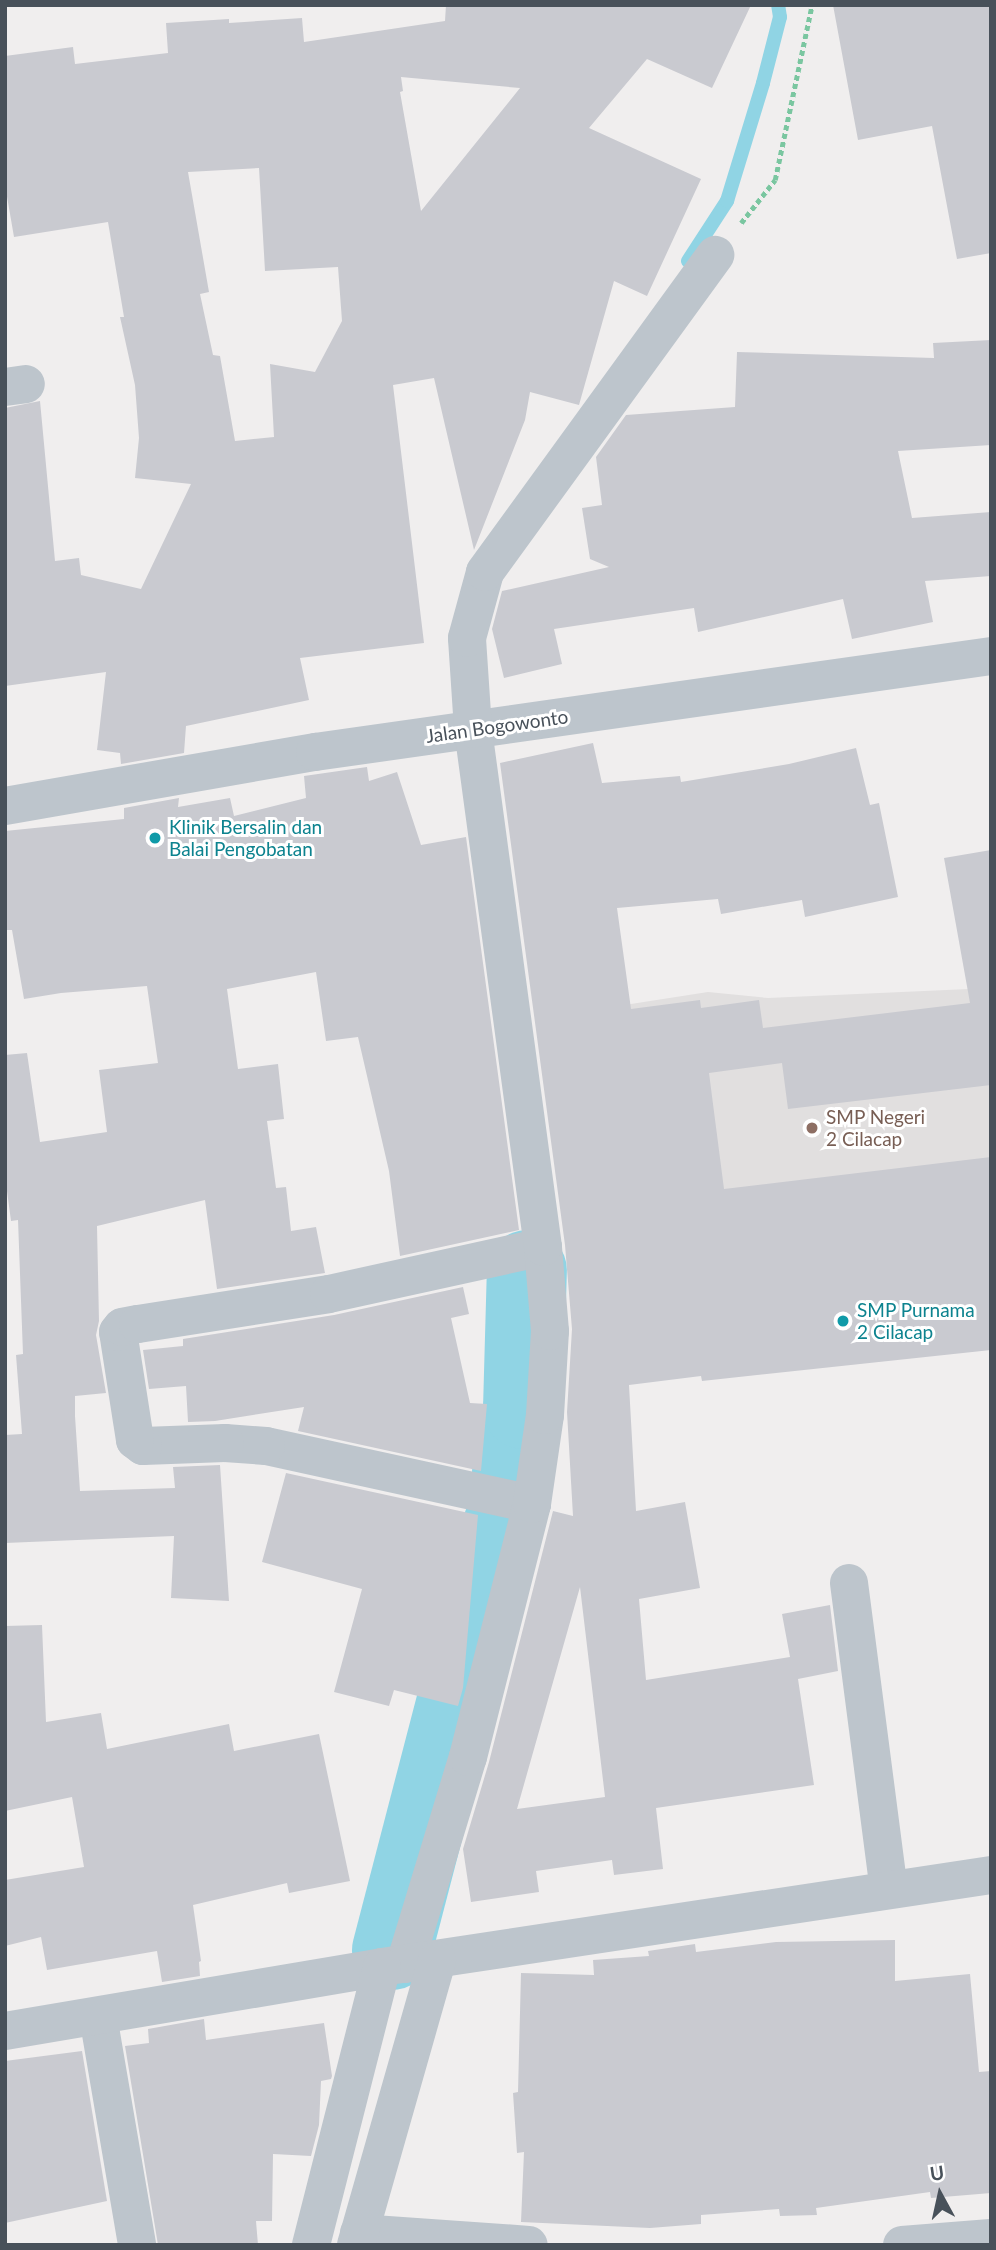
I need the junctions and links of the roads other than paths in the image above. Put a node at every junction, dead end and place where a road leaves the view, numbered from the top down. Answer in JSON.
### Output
{"nodes":[{"id":1,"x":715,"y":255,"type":"road end"},
{"id":2,"x":991,"y":656,"type":"edge"},
{"id":3,"x":473,"y":729,"type":"junction"},
{"id":4,"x":5,"y":806,"type":"edge"},
{"id":5,"x":543,"y":1247,"type":"junction"},
{"id":6,"x":532,"y":1504,"type":"junction"},
{"id":7,"x":849,"y":1583,"type":"dead end"},
{"id":8,"x":991,"y":1875,"type":"edge"},
{"id":9,"x":889,"y":1889,"type":"junction"},
{"id":10,"x":408,"y":1964,"type":"junction"},
{"id":11,"x":98,"y":2015,"type":"junction"},
{"id":12,"x":5,"y":2031,"type":"edge"},
{"id":13,"x":991,"y":2238,"type":"edge"},
{"id":14,"x":357,"y":2239,"type":"edge"},
{"id":15,"x":137,"y":2245,"type":"edge"},
{"id":16,"x":311,"y":2245,"type":"edge"},
{"id":17,"x":529,"y":2245,"type":"edge"},
{"id":18,"x":902,"y":2245,"type":"edge"}],
"edges":[{"from":1,"to":3,"type":"street"},
{"from":2,"to":3,"type":"street","name":"Jalan Bogowonto"},
{"from":3,"to":4,"type":"street","name":"Jalan Bogowonto"},
{"from":3,"to":5,"type":"street"},
{"from":5,"to":6,"type":"street"},
{"from":5,"to":6,"type":"street"},
{"from":6,"to":10,"type":"street"},
{"from":7,"to":9,"type":"street"},
{"from":8,"to":9,"type":"street"},
{"from":9,"to":10,"type":"street"},
{"from":10,"to":11,"type":"street"},
{"from":10,"to":14,"type":"street"},
{"from":10,"to":16,"type":"street"},
{"from":11,"to":12,"type":"street"},
{"from":11,"to":15,"type":"street"},
{"from":13,"to":18,"type":"street"},
{"from":14,"to":17,"type":"street"}]}
